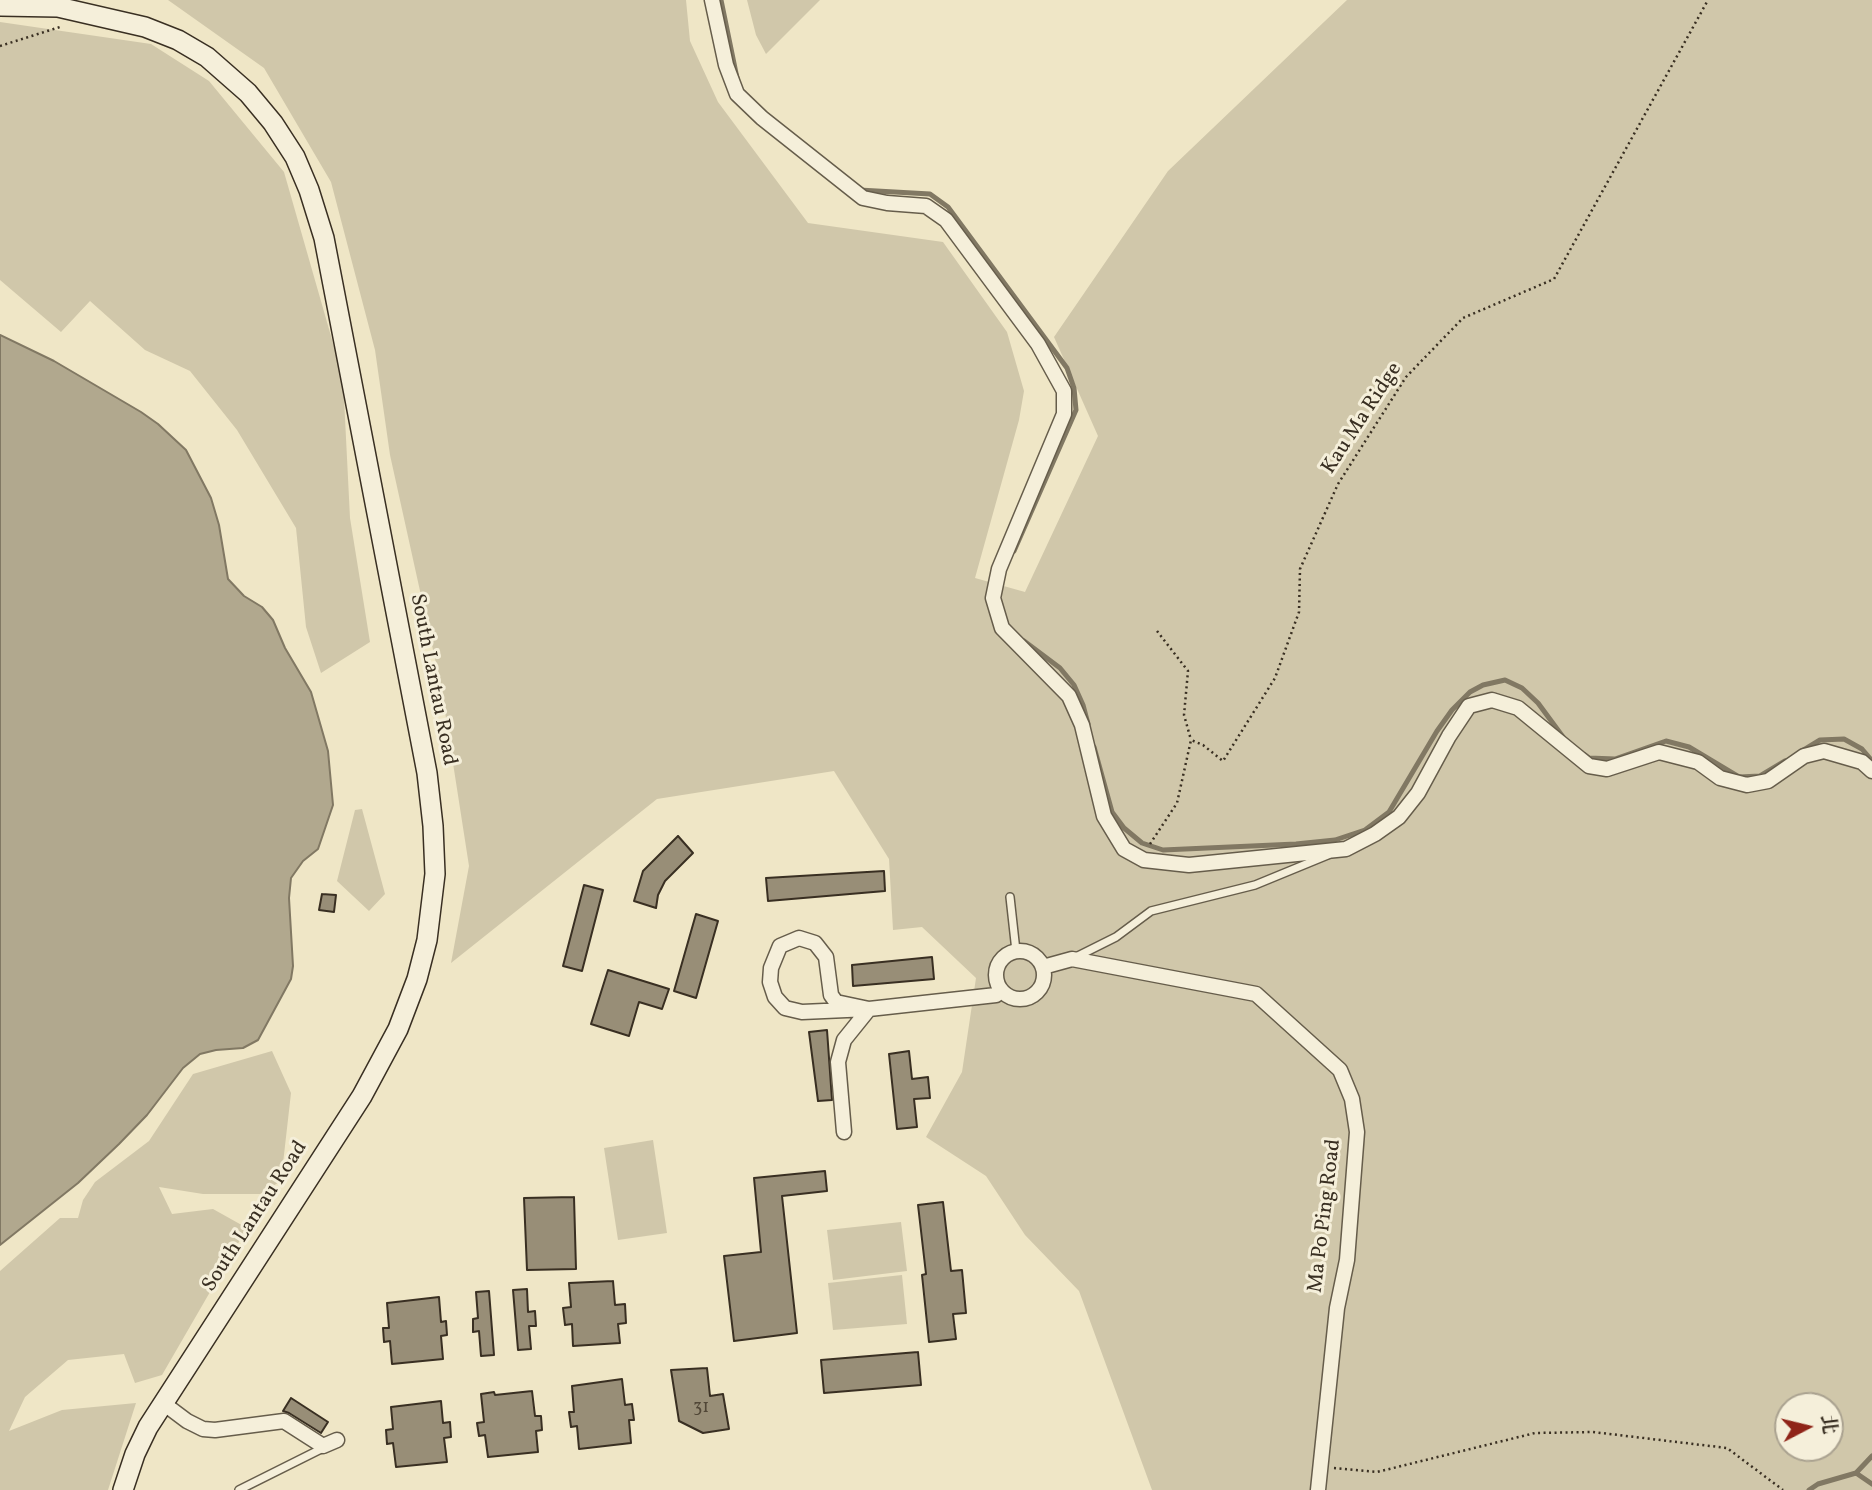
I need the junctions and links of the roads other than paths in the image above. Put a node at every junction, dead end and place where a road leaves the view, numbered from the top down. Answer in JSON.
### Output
{"nodes":[{"id":1,"x":712,"y":0,"type":"edge"},
{"id":2,"x":0,"y":6,"type":"edge"},
{"id":3,"x":1872,"y":771,"type":"edge"},
{"id":4,"x":1346,"y":849,"type":"junction"},
{"id":5,"x":1010,"y":897,"type":"dead end"},
{"id":6,"x":1016,"y":951,"type":"junction"},
{"id":7,"x":1072,"y":959,"type":"junction"},
{"id":8,"x":1043,"y":967,"type":"junction"},
{"id":9,"x":1001,"y":991,"type":"junction"},
{"id":10,"x":869,"y":1009,"type":"junction"},
{"id":11,"x":844,"y":1132,"type":"dead end"},
{"id":12,"x":163,"y":1403,"type":"junction"},
{"id":13,"x":334,"y":1435,"type":"joint"},
{"id":14,"x":122,"y":1490,"type":"edge"},
{"id":15,"x":239,"y":1490,"type":"edge"},
{"id":16,"x":1318,"y":1490,"type":"edge"}],
"edges":[{"from":1,"to":4,"type":"street"},
{"from":2,"to":12,"type":"main road","name":"South Lantau Road"},
{"from":3,"to":4,"type":"street"},
{"from":4,"to":7,"type":"lane"},
{"from":5,"to":6,"type":"lane"},
{"from":6,"to":8,"type":"street"},
{"from":6,"to":9,"type":"street"},
{"from":7,"to":8,"type":"street","name":"Ma Po Ping Road"},
{"from":7,"to":16,"type":"street","name":"Ma Po Ping Road"},
{"from":8,"to":9,"type":"street"},
{"from":9,"to":10,"type":"street"},
{"from":10,"to":10,"type":"street"},
{"from":10,"to":11,"type":"street"},
{"from":12,"to":13,"type":"street"},
{"from":12,"to":14,"type":"main road","name":"South Lantau Road"},
{"from":13,"to":15,"type":"lane"}]}
